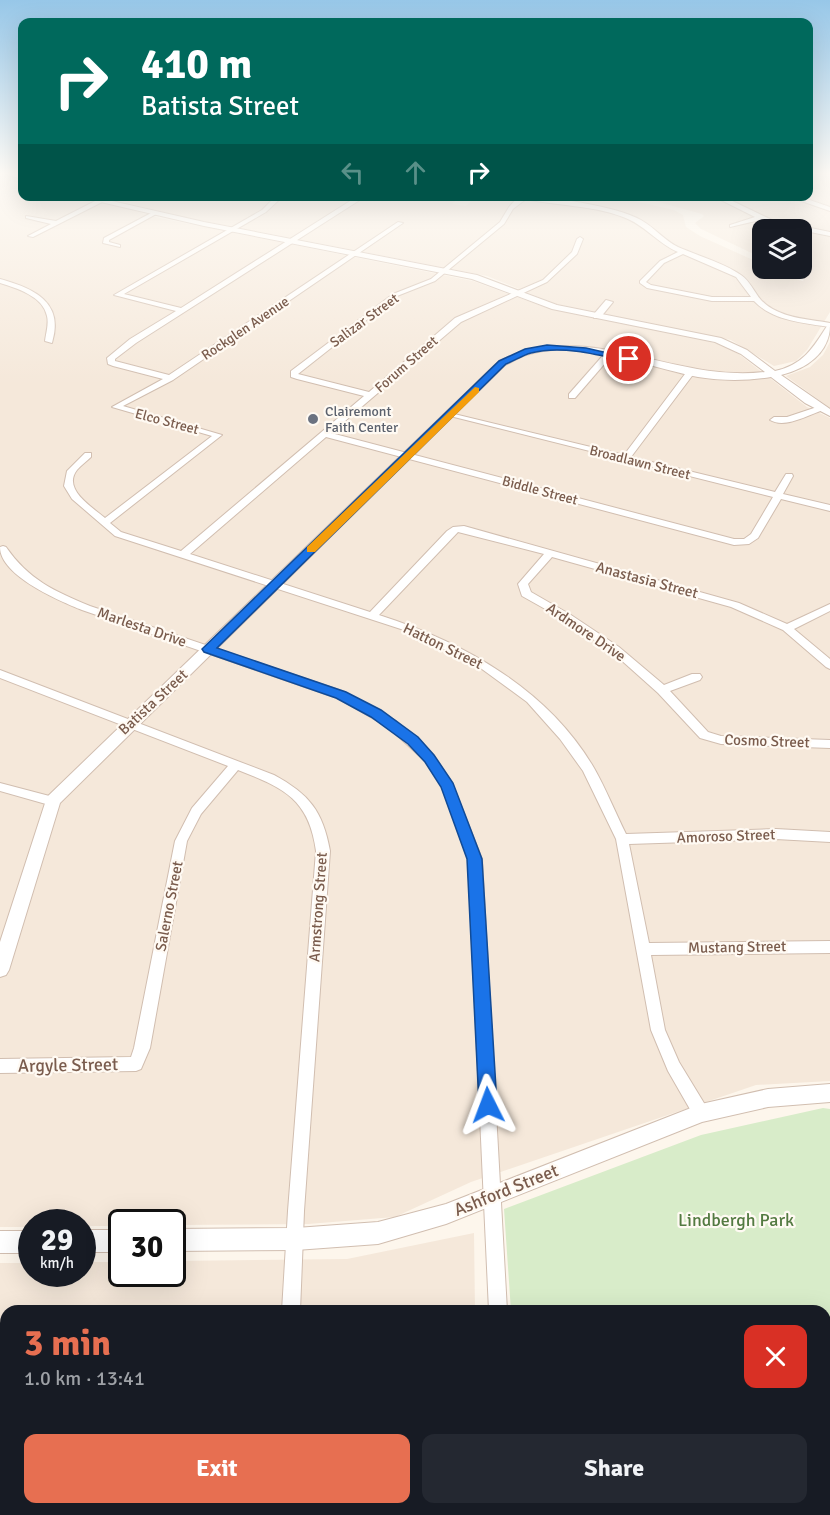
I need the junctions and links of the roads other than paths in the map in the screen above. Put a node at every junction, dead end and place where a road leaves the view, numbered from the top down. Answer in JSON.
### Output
{"nodes":[{"id":1,"x":109,"y":244,"type":"edge"},
{"id":2,"x":208,"y":244,"type":"edge"},
{"id":3,"x":287,"y":244,"type":"edge"},
{"id":4,"x":304,"y":244,"type":"edge"},
{"id":5,"x":370,"y":244,"type":"edge"},
{"id":6,"x":477,"y":244,"type":"edge"},
{"id":7,"x":578,"y":244,"type":"edge"},
{"id":8,"x":668,"y":244,"type":"edge"},
{"id":9,"x":118,"y":246,"type":"dead end"},
{"id":10,"x":684,"y":251,"type":"junction"},
{"id":11,"x":355,"y":254,"type":"junction"},
{"id":12,"x":444,"y":271,"type":"junction"},
{"id":13,"x":0,"y":281,"type":"edge"},
{"id":14,"x":518,"y":293,"type":"junction"},
{"id":15,"x":755,"y":299,"type":"junction"},
{"id":16,"x":609,"y":302,"type":"dead end"},
{"id":17,"x":182,"y":310,"type":"junction"},
{"id":18,"x":597,"y":316,"type":"junction"},
{"id":19,"x":830,"y":326,"type":"edge"},
{"id":20,"x":49,"y":341,"type":"dead end"},
{"id":21,"x":609,"y":354,"type":"junction"},
{"id":22,"x":691,"y":372,"type":"junction"},
{"id":23,"x":774,"y":374,"type":"junction"},
{"id":24,"x":170,"y":378,"type":"junction"},
{"id":25,"x":371,"y":395,"type":"junction"},
{"id":26,"x":572,"y":396,"type":"dead end"},
{"id":27,"x":116,"y":407,"type":"joint"},
{"id":28,"x":825,"y":411,"type":"edge"},
{"id":29,"x":450,"y":415,"type":"junction"},
{"id":30,"x":774,"y":420,"type":"dead end"},
{"id":31,"x":325,"y":434,"type":"junction"},
{"id":32,"x":88,"y":455,"type":"dead end"},
{"id":33,"x":408,"y":456,"type":"junction"},
{"id":34,"x":626,"y":458,"type":"junction"},
{"id":35,"x":789,"y":476,"type":"dead end"},
{"id":36,"x":778,"y":496,"type":"junction"},
{"id":37,"x":830,"y":508,"type":"edge"},
{"id":38,"x":104,"y":523,"type":"junction"},
{"id":39,"x":3,"y":549,"type":"dead end"},
{"id":40,"x":550,"y":553,"type":"junction"},
{"id":41,"x":184,"y":554,"type":"junction"},
{"id":42,"x":275,"y":584,"type":"junction"},
{"id":43,"x":830,"y":607,"type":"edge"},
{"id":44,"x":373,"y":615,"type":"junction"},
{"id":45,"x":787,"y":628,"type":"junction"},
{"id":46,"x":208,"y":649,"type":"junction"},
{"id":47,"x":830,"y":665,"type":"edge"},
{"id":48,"x":0,"y":674,"type":"edge"},
{"id":49,"x":696,"y":677,"type":"dead end"},
{"id":50,"x":662,"y":690,"type":"junction"},
{"id":51,"x":129,"y":724,"type":"junction"},
{"id":52,"x":704,"y":735,"type":"joint"},
{"id":53,"x":830,"y":744,"type":"edge"},
{"id":54,"x":236,"y":765,"type":"junction"},
{"id":55,"x":0,"y":787,"type":"edge"},
{"id":56,"x":52,"y":801,"type":"junction"},
{"id":57,"x":830,"y":837,"type":"edge"},
{"id":58,"x":622,"y":840,"type":"junction"},
{"id":59,"x":830,"y":947,"type":"edge"},
{"id":60,"x":643,"y":949,"type":"junction"},
{"id":61,"x":0,"y":970,"type":"edge"},
{"id":62,"x":135,"y":1064,"type":"joint"},
{"id":63,"x":0,"y":1066,"type":"edge"},
{"id":64,"x":830,"y":1093,"type":"edge"},
{"id":65,"x":701,"y":1113,"type":"junction"},
{"id":66,"x":492,"y":1194,"type":"junction"},
{"id":67,"x":296,"y":1239,"type":"junction"},
{"id":68,"x":186,"y":1240,"type":"edge"},
{"id":69,"x":0,"y":1242,"type":"edge"},
{"id":70,"x":18,"y":1242,"type":"edge"},
{"id":71,"x":291,"y":1305,"type":"edge"},
{"id":72,"x":498,"y":1305,"type":"edge"}],
"edges":[{"from":1,"to":9,"type":"street"},
{"from":2,"to":17,"type":"street"},
{"from":3,"to":17,"type":"street"},
{"from":4,"to":11,"type":"street"},
{"from":5,"to":11,"type":"street","name":"Rockglen Avenue"},
{"from":6,"to":12,"type":"street","name":"Salizar Street"},
{"from":7,"to":14,"type":"street","name":"Forum Street"},
{"from":8,"to":10,"type":"street"},
{"from":10,"to":15,"type":"street"},
{"from":10,"to":15,"type":"street"},
{"from":11,"to":12,"type":"street"},
{"from":11,"to":24,"type":"street","name":"Rockglen Avenue"},
{"from":12,"to":14,"type":"street"},
{"from":12,"to":25,"type":"street","name":"Salizar Street"},
{"from":13,"to":20,"type":"street"},
{"from":14,"to":18,"type":"street"},
{"from":14,"to":25,"type":"street","name":"Forum Street"},
{"from":15,"to":19,"type":"street"},
{"from":16,"to":18,"type":"street"},
{"from":17,"to":24,"type":"street"},
{"from":18,"to":23,"type":"street"},
{"from":19,"to":23,"type":"street"},
{"from":21,"to":22,"type":"street"},
{"from":21,"to":26,"type":"street"},
{"from":21,"to":29,"type":"street","name":"Batista Street"},
{"from":22,"to":23,"type":"street"},
{"from":22,"to":34,"type":"street"},
{"from":23,"to":28,"type":"street"},
{"from":24,"to":27,"type":"street","name":"Rockglen Avenue"},
{"from":25,"to":31,"type":"street","name":"Forum Street"},
{"from":27,"to":38,"type":"street","name":"Elco Street"},
{"from":28,"to":30,"type":"street"},
{"from":29,"to":33,"type":"street","name":"Batista Street"},
{"from":29,"to":34,"type":"street","name":"Broadlawn Street"},
{"from":31,"to":33,"type":"street","name":"Biddle Street"},
{"from":31,"to":41,"type":"street","name":"Forum Street"},
{"from":32,"to":38,"type":"street","name":"Hatton Street"},
{"from":33,"to":36,"type":"street","name":"Biddle Street"},
{"from":33,"to":42,"type":"street","name":"Batista Street"},
{"from":34,"to":36,"type":"street","name":"Broadlawn Street"},
{"from":35,"to":36,"type":"street"},
{"from":36,"to":37,"type":"street","name":"Broadlawn Street"},
{"from":38,"to":41,"type":"street","name":"Hatton Street"},
{"from":39,"to":46,"type":"street","name":"Marlesta Drive"},
{"from":40,"to":44,"type":"street","name":"Anastasia Street"},
{"from":40,"to":45,"type":"street","name":"Anastasia Street"},
{"from":40,"to":50,"type":"street","name":"Ardmore Drive"},
{"from":41,"to":42,"type":"street","name":"Hatton Street"},
{"from":42,"to":44,"type":"street","name":"Hatton Street"},
{"from":42,"to":46,"type":"street","name":"Batista Street"},
{"from":43,"to":45,"type":"street"},
{"from":44,"to":58,"type":"street","name":"Hatton Street"},
{"from":45,"to":47,"type":"street","name":"Anastasia Street"},
{"from":46,"to":51,"type":"street","name":"Batista Street"},
{"from":46,"to":66,"type":"street","name":"Marlesta Drive"},
{"from":48,"to":51,"type":"street","name":"Armstrong Street"},
{"from":49,"to":50,"type":"street"},
{"from":50,"to":52,"type":"street","name":"Ardmore Drive"},
{"from":51,"to":54,"type":"street","name":"Armstrong Street"},
{"from":51,"to":56,"type":"street","name":"Batista Street"},
{"from":52,"to":53,"type":"street","name":"Cosmo Street"},
{"from":54,"to":62,"type":"street","name":"Salerno Street"},
{"from":54,"to":67,"type":"street","name":"Armstrong Street"},
{"from":55,"to":56,"type":"street"},
{"from":56,"to":61,"type":"street","name":"Batista Street"},
{"from":57,"to":58,"type":"street","name":"Amoroso Street"},
{"from":58,"to":60,"type":"street","name":"Hatton Street"},
{"from":59,"to":60,"type":"street","name":"Mustang Street"},
{"from":60,"to":65,"type":"street","name":"Hatton Street"},
{"from":62,"to":63,"type":"street","name":"Argyle Street"},
{"from":64,"to":65,"type":"street","name":"Ashford Street"},
{"from":65,"to":66,"type":"street","name":"Ashford Street"},
{"from":66,"to":67,"type":"street","name":"Ashford Street"},
{"from":66,"to":72,"type":"street","name":"Marlesta Drive"},
{"from":67,"to":68,"type":"street","name":"Ashford Street"},
{"from":67,"to":71,"type":"street","name":"Armstrong Street"},
{"from":69,"to":70,"type":"street"}]}
